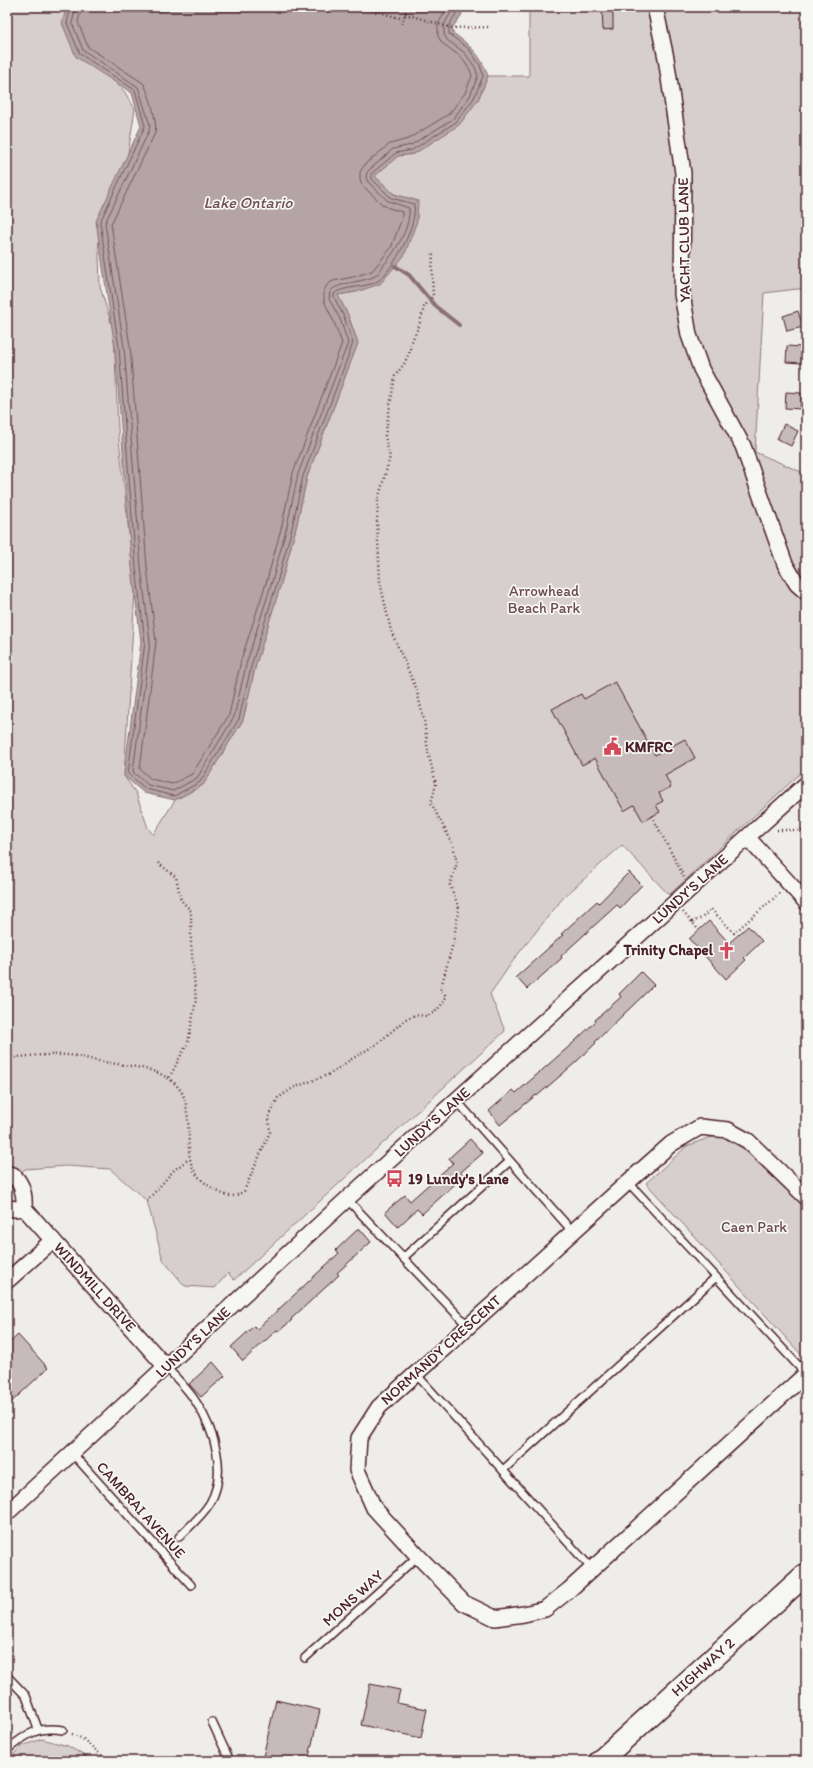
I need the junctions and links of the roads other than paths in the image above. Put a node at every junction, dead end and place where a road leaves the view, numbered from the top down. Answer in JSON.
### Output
{"nodes":[{"id":1,"x":655,"y":7,"type":"edge"},
{"id":2,"x":806,"y":592,"type":"edge"},
{"id":3,"x":806,"y":784,"type":"edge"},
{"id":4,"x":747,"y":837,"type":"junction"},
{"id":5,"x":806,"y":902,"type":"edge"},
{"id":6,"x":456,"y":1100,"type":"junction"},
{"id":7,"x":510,"y":1162,"type":"junction"},
{"id":8,"x":7,"y":1174,"type":"edge"},
{"id":9,"x":628,"y":1182,"type":"junction"},
{"id":10,"x":806,"y":1197,"type":"edge"},
{"id":11,"x":347,"y":1199,"type":"junction"},
{"id":12,"x":7,"y":1207,"type":"edge"},
{"id":13,"x":24,"y":1208,"type":"junction"},
{"id":14,"x":573,"y":1232,"type":"junction"},
{"id":15,"x":53,"y":1240,"type":"junction"},
{"id":16,"x":403,"y":1258,"type":"junction"},
{"id":17,"x":716,"y":1276,"type":"junction"},
{"id":18,"x":7,"y":1281,"type":"edge"},
{"id":19,"x":468,"y":1326,"type":"junction"},
{"id":20,"x":166,"y":1367,"type":"junction"},
{"id":21,"x":415,"y":1373,"type":"junction"},
{"id":22,"x":806,"y":1374,"type":"edge"},
{"id":23,"x":72,"y":1453,"type":"junction"},
{"id":24,"x":503,"y":1470,"type":"junction"},
{"id":25,"x":7,"y":1513,"type":"edge"},
{"id":26,"x":179,"y":1537,"type":"dead end"},
{"id":27,"x":418,"y":1556,"type":"junction"},
{"id":28,"x":592,"y":1569,"type":"junction"},
{"id":29,"x":806,"y":1574,"type":"edge"},
{"id":30,"x":191,"y":1585,"type":"dead end"},
{"id":31,"x":305,"y":1658,"type":"dead end"},
{"id":32,"x":7,"y":1676,"type":"edge"},
{"id":33,"x":212,"y":1722,"type":"dead end"},
{"id":34,"x":38,"y":1729,"type":"junction"},
{"id":35,"x":63,"y":1730,"type":"road end"},
{"id":36,"x":7,"y":1750,"type":"edge"},
{"id":37,"x":230,"y":1761,"type":"edge"},
{"id":38,"x":600,"y":1761,"type":"edge"}],
"edges":[{"from":1,"to":2,"type":"street","name":"YACHT CLUB LANE"},
{"from":3,"to":4,"type":"street","name":"LUNDY'S LANE"},
{"from":4,"to":5,"type":"street"},
{"from":4,"to":6,"type":"street","name":"LUNDY'S LANE"},
{"from":6,"to":7,"type":"lane"},
{"from":6,"to":11,"type":"street","name":"LUNDY'S LANE"},
{"from":7,"to":14,"type":"lane"},
{"from":7,"to":16,"type":"lane"},
{"from":8,"to":13,"type":"street"},
{"from":9,"to":10,"type":"street","name":"NORMANDY CRESCENT"},
{"from":9,"to":14,"type":"street","name":"NORMANDY CRESCENT"},
{"from":9,"to":17,"type":"lane"},
{"from":11,"to":16,"type":"lane"},
{"from":11,"to":20,"type":"street","name":"LUNDY'S LANE"},
{"from":12,"to":13,"type":"street"},
{"from":13,"to":15,"type":"street","name":"WINDMILL DRIVE"},
{"from":14,"to":19,"type":"street","name":"NORMANDY CRESCENT"},
{"from":15,"to":18,"type":"street"},
{"from":15,"to":20,"type":"street","name":"WINDMILL DRIVE"},
{"from":16,"to":19,"type":"lane"},
{"from":17,"to":22,"type":"lane"},
{"from":17,"to":24,"type":"lane"},
{"from":19,"to":21,"type":"street","name":"NORMANDY CRESCENT"},
{"from":20,"to":23,"type":"street","name":"LUNDY'S LANE"},
{"from":20,"to":26,"type":"lane"},
{"from":21,"to":24,"type":"lane"},
{"from":21,"to":27,"type":"street","name":"NORMANDY CRESCENT"},
{"from":22,"to":28,"type":"street","name":"NORMANDY CRESCENT"},
{"from":23,"to":25,"type":"street","name":"LUNDY'S LANE"},
{"from":23,"to":30,"type":"lane","name":"CAMBRAI AVENUE"},
{"from":24,"to":28,"type":"lane"},
{"from":27,"to":28,"type":"street","name":"NORMANDY CRESCENT"},
{"from":27,"to":31,"type":"lane","name":"MONS WAY"},
{"from":29,"to":38,"type":"main road","name":"HIGHWAY 2"},
{"from":32,"to":34,"type":"lane"},
{"from":33,"to":37,"type":"lane"},
{"from":34,"to":35,"type":"lane"},
{"from":34,"to":36,"type":"lane"}]}
